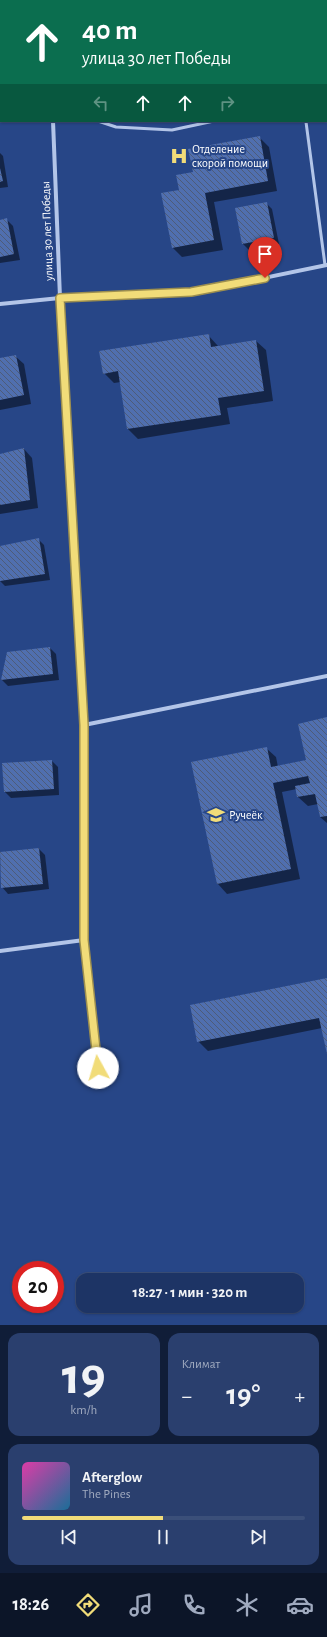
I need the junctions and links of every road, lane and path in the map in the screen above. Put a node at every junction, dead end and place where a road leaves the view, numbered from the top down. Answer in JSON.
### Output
{"nodes":[{"id":1,"x":53,"y":122,"type":"edge"},
{"id":2,"x":101,"y":122,"type":"edge"},
{"id":3,"x":209,"y":122,"type":"edge"},
{"id":4,"x":308,"y":122,"type":"edge"},
{"id":5,"x":326,"y":265,"type":"edge"},
{"id":6,"x":60,"y":298,"type":"junction"},
{"id":7,"x":0,"y":304,"type":"edge"},
{"id":8,"x":327,"y":676,"type":"edge"},
{"id":9,"x":84,"y":725,"type":"junction"},
{"id":10,"x":84,"y":940,"type":"junction"},
{"id":11,"x":0,"y":951,"type":"edge"},
{"id":12,"x":98,"y":1068,"type":"dead end"}],
"edges":[{"from":1,"to":6,"type":"street","name":"улица 30 лет Победы"},
{"from":2,"to":3,"type":"lane"},
{"from":4,"to":5,"type":"lane"},
{"from":5,"to":6,"type":"street"},
{"from":6,"to":7,"type":"street"},
{"from":6,"to":9,"type":"street","name":"улица 30 лет Победы"},
{"from":8,"to":9,"type":"street"},
{"from":9,"to":10,"type":"street","name":"улица 30 лет Победы"},
{"from":10,"to":11,"type":"street"},
{"from":10,"to":12,"type":"lane"}]}
